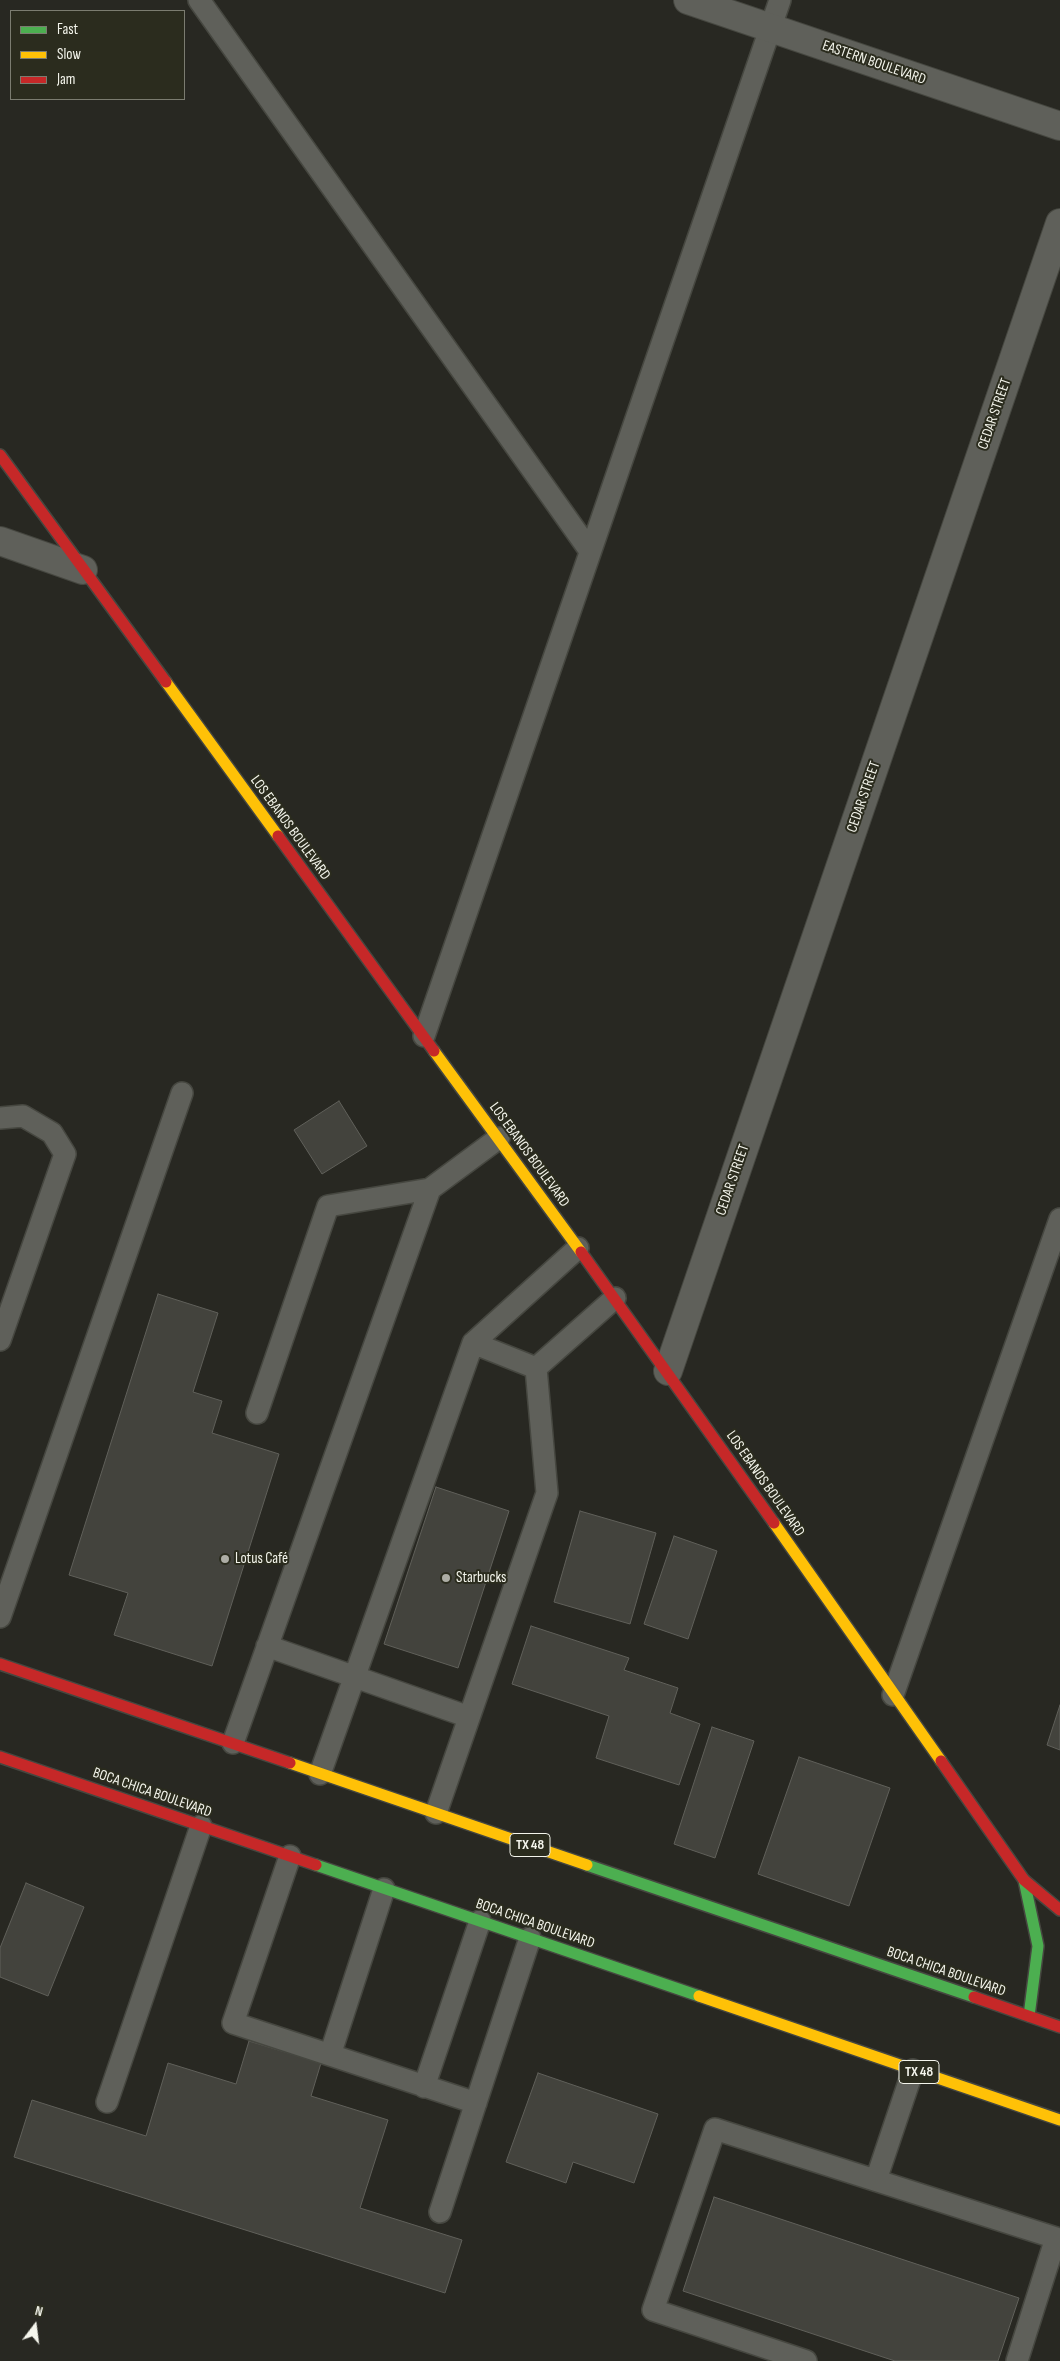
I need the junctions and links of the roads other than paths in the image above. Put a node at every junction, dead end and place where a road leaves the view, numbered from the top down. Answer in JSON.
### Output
{"nodes":[{"id":1,"x":199,"y":0,"type":"edge"},
{"id":2,"x":688,"y":0,"type":"edge"},
{"id":3,"x":780,"y":0,"type":"edge"},
{"id":4,"x":771,"y":28,"type":"junction"},
{"id":5,"x":1060,"y":126,"type":"edge"},
{"id":6,"x":1060,"y":223,"type":"edge"},
{"id":7,"x":0,"y":455,"type":"edge"},
{"id":8,"x":0,"y":541,"type":"edge"},
{"id":9,"x":590,"y":551,"type":"junction"},
{"id":10,"x":83,"y":570,"type":"junction"},
{"id":11,"x":424,"y":1036,"type":"junction"},
{"id":12,"x":182,"y":1093,"type":"dead end"},
{"id":13,"x":0,"y":1118,"type":"edge"},
{"id":14,"x":499,"y":1138,"type":"junction"},
{"id":15,"x":430,"y":1189,"type":"junction"},
{"id":16,"x":1060,"y":1219,"type":"edge"},
{"id":17,"x":578,"y":1248,"type":"junction"},
{"id":18,"x":615,"y":1298,"type":"junction"},
{"id":19,"x":0,"y":1340,"type":"edge"},
{"id":20,"x":473,"y":1343,"type":"junction"},
{"id":21,"x":536,"y":1368,"type":"junction"},
{"id":22,"x":668,"y":1371,"type":"junction"},
{"id":23,"x":257,"y":1414,"type":"dead end"},
{"id":24,"x":0,"y":1617,"type":"edge"},
{"id":25,"x":268,"y":1646,"type":"junction"},
{"id":26,"x":0,"y":1664,"type":"edge"},
{"id":27,"x":354,"y":1677,"type":"junction"},
{"id":28,"x":894,"y":1695,"type":"junction"},
{"id":29,"x":469,"y":1717,"type":"junction"},
{"id":30,"x":233,"y":1743,"type":"junction"},
{"id":31,"x":0,"y":1757,"type":"edge"},
{"id":32,"x":320,"y":1774,"type":"junction"},
{"id":33,"x":436,"y":1813,"type":"junction"},
{"id":34,"x":201,"y":1826,"type":"junction"},
{"id":35,"x":290,"y":1856,"type":"junction"},
{"id":36,"x":1024,"y":1880,"type":"junction"},
{"id":37,"x":384,"y":1889,"type":"junction"},
{"id":38,"x":1060,"y":1910,"type":"edge"},
{"id":39,"x":480,"y":1922,"type":"junction"},
{"id":40,"x":530,"y":1938,"type":"junction"},
{"id":41,"x":1029,"y":2016,"type":"junction"},
{"id":42,"x":1060,"y":2027,"type":"edge"},
{"id":43,"x":330,"y":2055,"type":"junction"},
{"id":44,"x":914,"y":2070,"type":"junction"},
{"id":45,"x":424,"y":2087,"type":"junction"},
{"id":46,"x":107,"y":2102,"type":"dead end"},
{"id":47,"x":476,"y":2103,"type":"junction"},
{"id":48,"x":1060,"y":2120,"type":"edge"},
{"id":49,"x":876,"y":2180,"type":"junction"},
{"id":50,"x":440,"y":2212,"type":"dead end"},
{"id":51,"x":806,"y":2361,"type":"edge"},
{"id":52,"x":1017,"y":2361,"type":"edge"}],
"edges":[{"from":1,"to":9,"type":"lane"},
{"from":2,"to":4,"type":"street","name":"EASTERN BOULEVARD"},
{"from":3,"to":4,"type":"lane"},
{"from":4,"to":5,"type":"street","name":"EASTERN BOULEVARD"},
{"from":4,"to":9,"type":"lane"},
{"from":6,"to":22,"type":"street","name":"CEDAR STREET"},
{"from":7,"to":10,"type":"main road","name":"LOS EBANOS BOULEVARD"},
{"from":8,"to":10,"type":"street"},
{"from":9,"to":11,"type":"lane"},
{"from":10,"to":11,"type":"main road","name":"LOS EBANOS BOULEVARD"},
{"from":11,"to":14,"type":"main road","name":"LOS EBANOS BOULEVARD"},
{"from":12,"to":24,"type":"lane"},
{"from":13,"to":19,"type":"lane"},
{"from":14,"to":15,"type":"lane"},
{"from":14,"to":17,"type":"main road","name":"LOS EBANOS BOULEVARD"},
{"from":15,"to":23,"type":"lane"},
{"from":15,"to":25,"type":"lane"},
{"from":16,"to":28,"type":"lane"},
{"from":17,"to":18,"type":"main road","name":"LOS EBANOS BOULEVARD"},
{"from":17,"to":20,"type":"lane"},
{"from":18,"to":21,"type":"lane"},
{"from":18,"to":22,"type":"main road","name":"LOS EBANOS BOULEVARD"},
{"from":20,"to":21,"type":"lane"},
{"from":20,"to":27,"type":"lane"},
{"from":21,"to":29,"type":"lane"},
{"from":22,"to":28,"type":"main road","name":"LOS EBANOS BOULEVARD"},
{"from":25,"to":27,"type":"lane"},
{"from":25,"to":30,"type":"lane"},
{"from":26,"to":30,"type":"main road","name":"BOCA CHICA BOULEVARD","number":"TX 48"},
{"from":27,"to":29,"type":"lane"},
{"from":27,"to":32,"type":"lane"},
{"from":28,"to":36,"type":"main road","name":"LOS EBANOS BOULEVARD"},
{"from":29,"to":33,"type":"lane"},
{"from":30,"to":32,"type":"main road","name":"BOCA CHICA BOULEVARD","number":"TX 48"},
{"from":31,"to":34,"type":"main road","name":"BOCA CHICA BOULEVARD","number":"TX 48"},
{"from":32,"to":33,"type":"main road","name":"BOCA CHICA BOULEVARD","number":"TX 48"},
{"from":33,"to":41,"type":"main road","name":"BOCA CHICA BOULEVARD","number":"TX 48"},
{"from":34,"to":35,"type":"main road","name":"BOCA CHICA BOULEVARD","number":"TX 48"},
{"from":34,"to":46,"type":"lane"},
{"from":35,"to":37,"type":"main road","name":"BOCA CHICA BOULEVARD","number":"TX 48"},
{"from":35,"to":43,"type":"lane"},
{"from":36,"to":38,"type":"main road","name":"LOS EBANOS BOULEVARD"},
{"from":36,"to":41,"type":"main road","name":"LOS EBANOS BOULEVARD"},
{"from":37,"to":39,"type":"main road","name":"BOCA CHICA BOULEVARD","number":"TX 48"},
{"from":37,"to":43,"type":"lane"},
{"from":39,"to":40,"type":"main road","name":"BOCA CHICA BOULEVARD","number":"TX 48"},
{"from":39,"to":45,"type":"lane"},
{"from":40,"to":44,"type":"main road","name":"BOCA CHICA BOULEVARD","number":"TX 48"},
{"from":40,"to":47,"type":"lane"},
{"from":41,"to":42,"type":"main road","name":"BOCA CHICA BOULEVARD","number":"TX 48"},
{"from":43,"to":45,"type":"lane"},
{"from":44,"to":48,"type":"main road","name":"BOCA CHICA BOULEVARD","number":"TX 48"},
{"from":44,"to":49,"type":"lane"},
{"from":45,"to":47,"type":"lane"},
{"from":47,"to":50,"type":"lane"},
{"from":49,"to":51,"type":"lane"},
{"from":49,"to":52,"type":"lane"}]}
